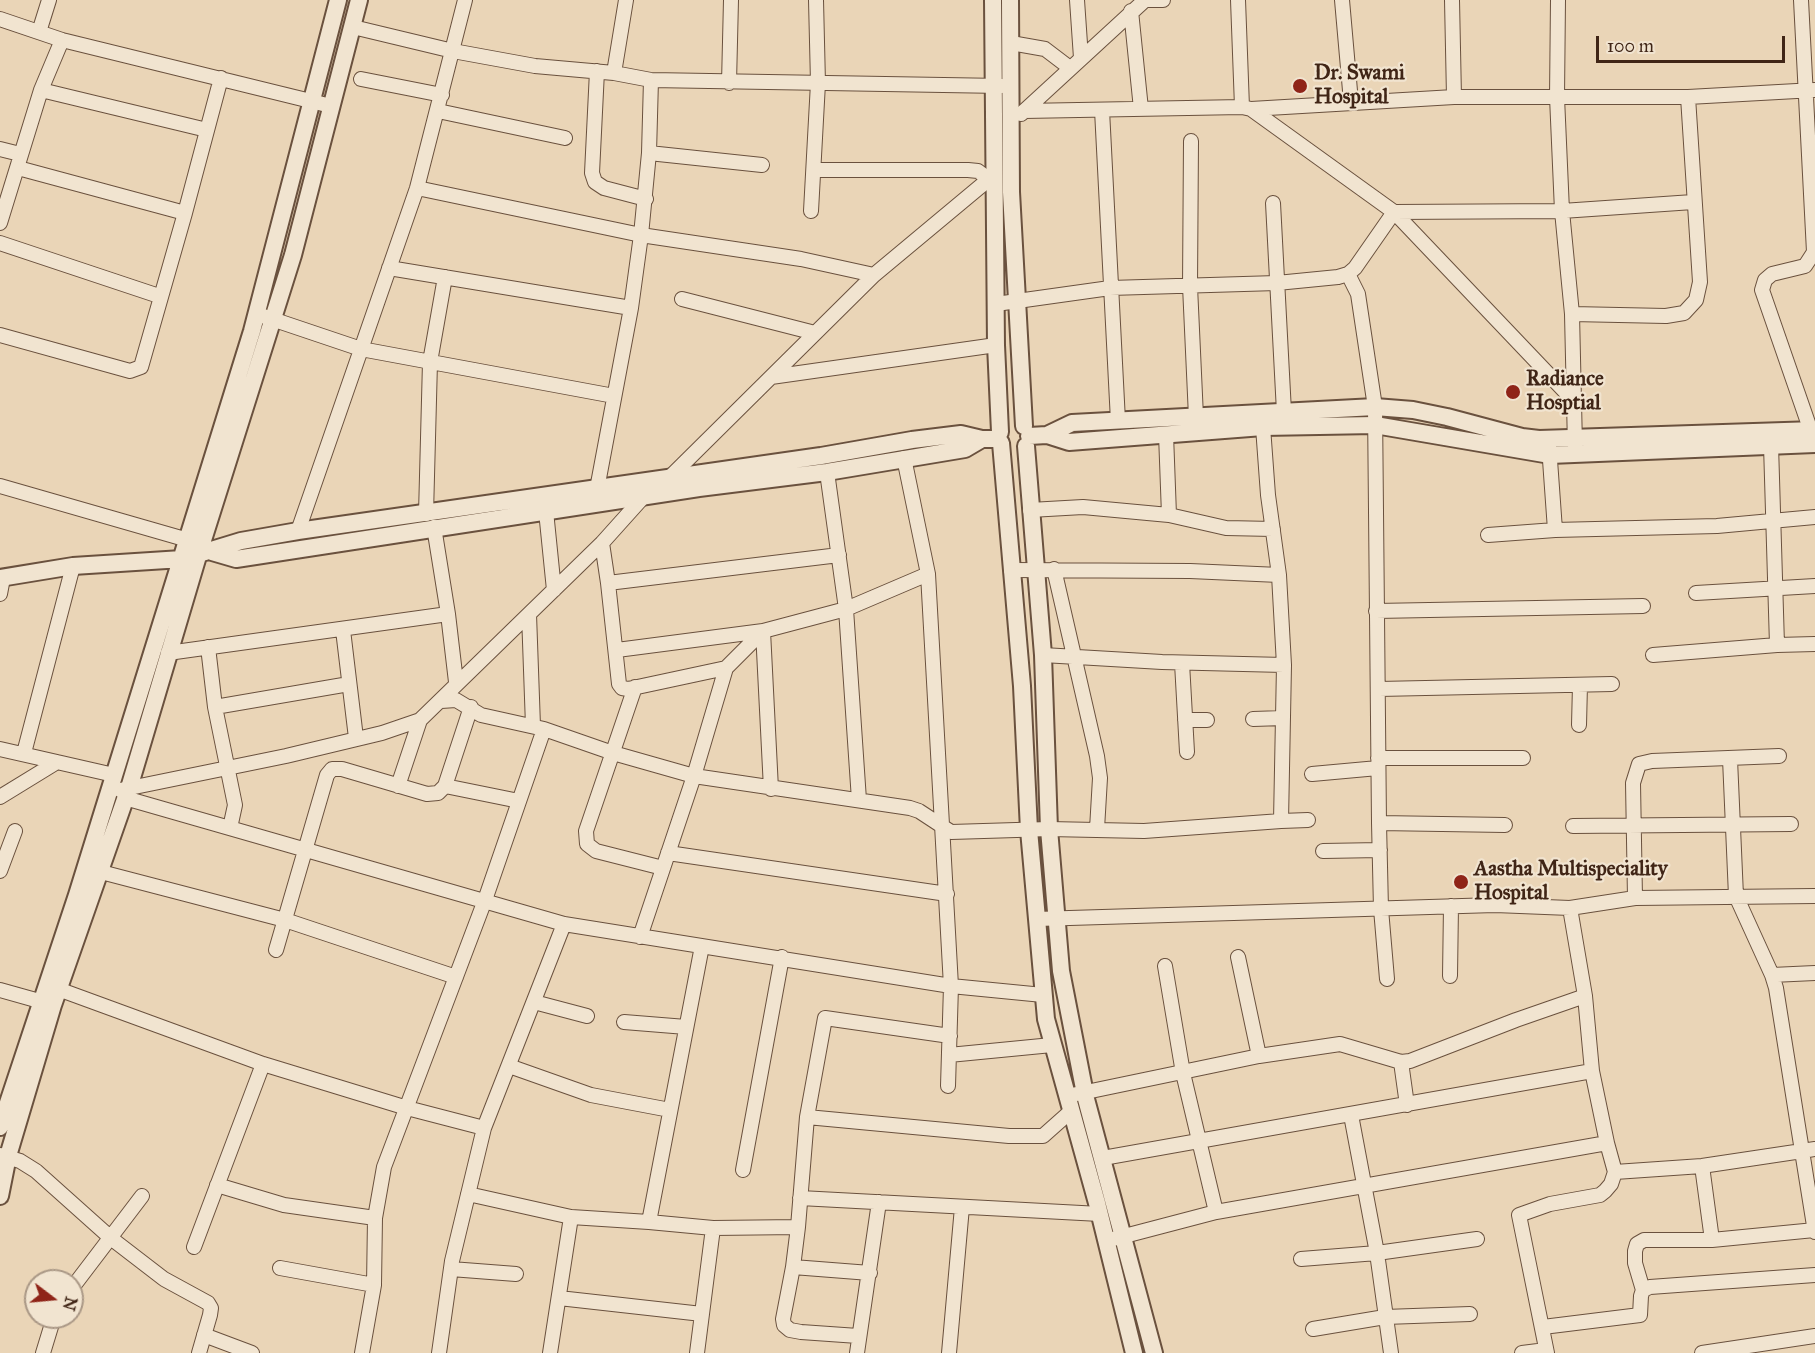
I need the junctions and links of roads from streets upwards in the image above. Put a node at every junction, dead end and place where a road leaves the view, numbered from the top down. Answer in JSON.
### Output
{"nodes":[{"id":1,"x":49,"y":0,"type":"edge"},
{"id":2,"x":338,"y":0,"type":"edge"},
{"id":3,"x":359,"y":0,"type":"edge"},
{"id":4,"x":465,"y":0,"type":"edge"},
{"id":5,"x":626,"y":0,"type":"edge"},
{"id":6,"x":731,"y":0,"type":"edge"},
{"id":7,"x":816,"y":0,"type":"edge"},
{"id":8,"x":993,"y":0,"type":"edge"},
{"id":9,"x":1010,"y":0,"type":"edge"},
{"id":10,"x":1077,"y":0,"type":"edge"},
{"id":11,"x":1144,"y":0,"type":"edge"},
{"id":12,"x":1163,"y":0,"type":"edge"},
{"id":13,"x":1238,"y":0,"type":"edge"},
{"id":14,"x":1342,"y":0,"type":"edge"},
{"id":15,"x":1452,"y":0,"type":"edge"},
{"id":16,"x":1558,"y":0,"type":"edge"},
{"id":17,"x":1801,"y":0,"type":"edge"},
{"id":18,"x":1131,"y":11,"type":"junction"},
{"id":19,"x":0,"y":19,"type":"edge"},
{"id":20,"x":353,"y":27,"type":"junction"},
{"id":21,"x":39,"y":32,"type":"junction"},
{"id":22,"x":62,"y":40,"type":"junction"},
{"id":23,"x":1011,"y":43,"type":"junction"},
{"id":24,"x":453,"y":51,"type":"junction"},
{"id":25,"x":1081,"y":58,"type":"junction"},
{"id":26,"x":1070,"y":68,"type":"junction"},
{"id":27,"x":597,"y":71,"type":"junction"},
{"id":28,"x":614,"y":73,"type":"junction"},
{"id":29,"x":221,"y":78,"type":"junction"},
{"id":30,"x":361,"y":79,"type":"dead end"},
{"id":31,"x":651,"y":80,"type":"junction"},
{"id":32,"x":729,"y":83,"type":"junction"},
{"id":33,"x":818,"y":83,"type":"junction"},
{"id":34,"x":1002,"y":86,"type":"junction"},
{"id":35,"x":41,"y":90,"type":"junction"},
{"id":36,"x":1809,"y":91,"type":"edge"},
{"id":37,"x":442,"y":95,"type":"junction"},
{"id":38,"x":1454,"y":97,"type":"junction"},
{"id":39,"x":1557,"y":97,"type":"junction"},
{"id":40,"x":1688,"y":97,"type":"junction"},
{"id":41,"x":312,"y":99,"type":"junction"},
{"id":42,"x":1351,"y":102,"type":"junction"},
{"id":43,"x":331,"y":106,"type":"junction"},
{"id":44,"x":1246,"y":108,"type":"junction"},
{"id":45,"x":1141,"y":109,"type":"junction"},
{"id":46,"x":1102,"y":110,"type":"junction"},
{"id":47,"x":438,"y":111,"type":"junction"},
{"id":48,"x":1024,"y":111,"type":"junction"},
{"id":49,"x":1009,"y":123,"type":"junction"},
{"id":50,"x":207,"y":130,"type":"junction"},
{"id":51,"x":994,"y":136,"type":"junction"},
{"id":52,"x":565,"y":138,"type":"dead end"},
{"id":53,"x":1191,"y":141,"type":"dead end"},
{"id":54,"x":0,"y":149,"type":"edge"},
{"id":55,"x":649,"y":153,"type":"junction"},
{"id":56,"x":19,"y":161,"type":"junction"},
{"id":57,"x":762,"y":165,"type":"dead end"},
{"id":58,"x":815,"y":170,"type":"junction"},
{"id":59,"x":991,"y":182,"type":"junction"},
{"id":60,"x":417,"y":188,"type":"junction"},
{"id":61,"x":1011,"y":192,"type":"junction"},
{"id":62,"x":646,"y":199,"type":"junction"},
{"id":63,"x":1693,"y":202,"type":"junction"},
{"id":64,"x":1273,"y":203,"type":"dead end"},
{"id":65,"x":811,"y":211,"type":"dead end"},
{"id":66,"x":1562,"y":211,"type":"junction"},
{"id":67,"x":1394,"y":212,"type":"junction"},
{"id":68,"x":184,"y":213,"type":"junction"},
{"id":69,"x":0,"y":223,"type":"edge"},
{"id":70,"x":641,"y":235,"type":"junction"},
{"id":71,"x":0,"y":243,"type":"edge"},
{"id":72,"x":389,"y":268,"type":"junction"},
{"id":73,"x":1348,"y":274,"type":"junction"},
{"id":74,"x":874,"y":275,"type":"junction"},
{"id":75,"x":445,"y":277,"type":"junction"},
{"id":76,"x":1277,"y":283,"type":"junction"},
{"id":77,"x":1190,"y":286,"type":"junction"},
{"id":78,"x":1110,"y":288,"type":"junction"},
{"id":79,"x":159,"y":296,"type":"junction"},
{"id":80,"x":682,"y":299,"type":"dead end"},
{"id":81,"x":1018,"y":301,"type":"junction"},
{"id":82,"x":996,"y":304,"type":"junction"},
{"id":83,"x":631,"y":308,"type":"junction"},
{"id":84,"x":257,"y":312,"type":"junction"},
{"id":85,"x":1572,"y":314,"type":"junction"},
{"id":86,"x":273,"y":321,"type":"junction"},
{"id":87,"x":815,"y":333,"type":"junction"},
{"id":88,"x":0,"y":335,"type":"edge"},
{"id":89,"x":996,"y":345,"type":"junction"},
{"id":90,"x":361,"y":349,"type":"junction"},
{"id":91,"x":430,"y":362,"type":"junction"},
{"id":92,"x":771,"y":377,"type":"junction"},
{"id":93,"x":614,"y":396,"type":"junction"},
{"id":94,"x":1574,"y":400,"type":"junction"},
{"id":95,"x":1375,"y":407,"type":"junction"},
{"id":96,"x":1284,"y":412,"type":"junction"},
{"id":97,"x":1197,"y":417,"type":"junction"},
{"id":98,"x":1118,"y":421,"type":"junction"},
{"id":99,"x":1375,"y":425,"type":"junction"},
{"id":100,"x":1263,"y":427,"type":"junction"},
{"id":101,"x":1166,"y":434,"type":"junction"},
{"id":102,"x":1047,"y":435,"type":"junction"},
{"id":103,"x":1026,"y":436,"type":"junction"},
{"id":104,"x":1814,"y":436,"type":"edge"},
{"id":105,"x":1000,"y":438,"type":"junction"},
{"id":106,"x":982,"y":440,"type":"junction"},
{"id":107,"x":1575,"y":446,"type":"junction"},
{"id":108,"x":1771,"y":446,"type":"junction"},
{"id":109,"x":1549,"y":447,"type":"junction"},
{"id":110,"x":904,"y":458,"type":"junction"},
{"id":111,"x":827,"y":472,"type":"junction"},
{"id":112,"x":669,"y":478,"type":"junction"},
{"id":113,"x":0,"y":486,"type":"edge"},
{"id":114,"x":597,"y":489,"type":"junction"},
{"id":115,"x":641,"y":498,"type":"junction"},
{"id":116,"x":1030,"y":510,"type":"junction"},
{"id":117,"x":546,"y":511,"type":"junction"},
{"id":118,"x":1170,"y":515,"type":"junction"},
{"id":119,"x":1815,"y":517,"type":"edge"},
{"id":120,"x":430,"y":520,"type":"junction"},
{"id":121,"x":1772,"y":522,"type":"junction"},
{"id":122,"x":1273,"y":529,"type":"junction"},
{"id":123,"x":1555,"y":530,"type":"junction"},
{"id":124,"x":298,"y":531,"type":"junction"},
{"id":125,"x":1488,"y":535,"type":"dead end"},
{"id":126,"x":188,"y":540,"type":"junction"},
{"id":127,"x":602,"y":543,"type":"junction"},
{"id":128,"x":839,"y":555,"type":"junction"},
{"id":129,"x":197,"y":556,"type":"junction"},
{"id":130,"x":73,"y":566,"type":"junction"},
{"id":131,"x":1036,"y":568,"type":"junction"},
{"id":132,"x":1054,"y":569,"type":"junction"},
{"id":133,"x":1011,"y":570,"type":"junction"},
{"id":134,"x":928,"y":574,"type":"junction"},
{"id":135,"x":1279,"y":575,"type":"junction"},
{"id":136,"x":1,"y":583,"type":"edge"},
{"id":137,"x":608,"y":583,"type":"junction"},
{"id":138,"x":1815,"y":586,"type":"edge"},
{"id":139,"x":1775,"y":587,"type":"junction"},
{"id":140,"x":554,"y":590,"type":"junction"},
{"id":141,"x":1696,"y":593,"type":"dead end"},
{"id":142,"x":1643,"y":606,"type":"dead end"},
{"id":143,"x":846,"y":609,"type":"junction"},
{"id":144,"x":1376,"y":610,"type":"junction"},
{"id":145,"x":448,"y":614,"type":"junction"},
{"id":146,"x":529,"y":614,"type":"junction"},
{"id":147,"x":343,"y":630,"type":"junction"},
{"id":148,"x":763,"y":631,"type":"junction"},
{"id":149,"x":1815,"y":644,"type":"edge"},
{"id":150,"x":1777,"y":645,"type":"junction"},
{"id":151,"x":208,"y":647,"type":"junction"},
{"id":152,"x":617,"y":650,"type":"junction"},
{"id":153,"x":168,"y":653,"type":"junction"},
{"id":154,"x":1653,"y":655,"type":"dead end"},
{"id":155,"x":1043,"y":656,"type":"junction"},
{"id":156,"x":1075,"y":657,"type":"junction"},
{"id":157,"x":1182,"y":663,"type":"junction"},
{"id":158,"x":1284,"y":665,"type":"junction"},
{"id":159,"x":726,"y":668,"type":"junction"},
{"id":160,"x":456,"y":682,"type":"junction"},
{"id":161,"x":350,"y":684,"type":"junction"},
{"id":162,"x":1612,"y":684,"type":"dead end"},
{"id":163,"x":1580,"y":685,"type":"junction"},
{"id":164,"x":635,"y":687,"type":"junction"},
{"id":165,"x":1379,"y":689,"type":"junction"},
{"id":166,"x":441,"y":701,"type":"junction"},
{"id":167,"x":215,"y":706,"type":"junction"},
{"id":168,"x":471,"y":707,"type":"junction"},
{"id":169,"x":1283,"y":718,"type":"junction"},
{"id":170,"x":1253,"y":719,"type":"dead end"},
{"id":171,"x":420,"y":720,"type":"junction"},
{"id":172,"x":1185,"y":720,"type":"junction"},
{"id":173,"x":1208,"y":720,"type":"dead end"},
{"id":174,"x":1579,"y":725,"type":"dead end"},
{"id":175,"x":539,"y":728,"type":"junction"},
{"id":176,"x":356,"y":738,"type":"junction"},
{"id":177,"x":0,"y":749,"type":"edge"},
{"id":178,"x":1187,"y":752,"type":"dead end"},
{"id":179,"x":24,"y":753,"type":"junction"},
{"id":180,"x":614,"y":753,"type":"junction"},
{"id":181,"x":1779,"y":756,"type":"dead end"},
{"id":182,"x":1523,"y":759,"type":"dead end"},
{"id":183,"x":1730,"y":759,"type":"junction"},
{"id":184,"x":57,"y":762,"type":"junction"},
{"id":185,"x":1378,"y":763,"type":"junction"},
{"id":186,"x":227,"y":769,"type":"junction"},
{"id":187,"x":1312,"y":774,"type":"dead end"},
{"id":188,"x":114,"y":775,"type":"junction"},
{"id":189,"x":694,"y":776,"type":"junction"},
{"id":190,"x":398,"y":786,"type":"junction"},
{"id":191,"x":445,"y":786,"type":"junction"},
{"id":192,"x":771,"y":789,"type":"junction"},
{"id":193,"x":109,"y":792,"type":"junction"},
{"id":194,"x":127,"y":793,"type":"junction"},
{"id":195,"x":0,"y":797,"type":"edge"},
{"id":196,"x":859,"y":800,"type":"junction"},
{"id":197,"x":519,"y":801,"type":"junction"},
{"id":198,"x":1308,"y":820,"type":"dead end"},
{"id":199,"x":1281,"y":822,"type":"junction"},
{"id":200,"x":1379,"y":823,"type":"junction"},
{"id":201,"x":1731,"y":824,"type":"junction"},
{"id":202,"x":1791,"y":824,"type":"dead end"},
{"id":203,"x":1505,"y":825,"type":"dead end"},
{"id":204,"x":1635,"y":825,"type":"junction"},
{"id":205,"x":1573,"y":826,"type":"dead end"},
{"id":206,"x":230,"y":828,"type":"junction"},
{"id":207,"x":943,"y":829,"type":"junction"},
{"id":208,"x":1049,"y":829,"type":"junction"},
{"id":209,"x":1029,"y":830,"type":"junction"},
{"id":210,"x":1096,"y":830,"type":"junction"},
{"id":211,"x":15,"y":831,"type":"dead end"},
{"id":212,"x":1380,"y":850,"type":"junction"},
{"id":213,"x":305,"y":851,"type":"junction"},
{"id":214,"x":1323,"y":851,"type":"dead end"},
{"id":215,"x":668,"y":853,"type":"junction"},
{"id":216,"x":663,"y":868,"type":"junction"},
{"id":217,"x":0,"y":871,"type":"edge"},
{"id":218,"x":101,"y":872,"type":"junction"},
{"id":219,"x":947,"y":894,"type":"junction"},
{"id":220,"x":1736,"y":896,"type":"junction"},
{"id":221,"x":1815,"y":896,"type":"edge"},
{"id":222,"x":1635,"y":898,"type":"junction"},
{"id":223,"x":485,"y":900,"type":"junction"},
{"id":224,"x":1451,"y":906,"type":"junction"},
{"id":225,"x":1570,"y":908,"type":"junction"},
{"id":226,"x":1381,"y":909,"type":"junction"},
{"id":227,"x":1036,"y":919,"type":"junction"},
{"id":228,"x":1056,"y":919,"type":"junction"},
{"id":229,"x":285,"y":920,"type":"junction"},
{"id":230,"x":564,"y":924,"type":"junction"},
{"id":231,"x":640,"y":937,"type":"junction"},
{"id":232,"x":702,"y":946,"type":"junction"},
{"id":233,"x":276,"y":950,"type":"dead end"},
{"id":234,"x":782,"y":957,"type":"junction"},
{"id":235,"x":1238,"y":957,"type":"dead end"},
{"id":236,"x":1165,"y":966,"type":"dead end"},
{"id":237,"x":1815,"y":973,"type":"edge"},
{"id":238,"x":1772,"y":975,"type":"junction"},
{"id":239,"x":1450,"y":976,"type":"dead end"},
{"id":240,"x":456,"y":977,"type":"junction"},
{"id":241,"x":1387,"y":979,"type":"dead end"},
{"id":242,"x":951,"y":986,"type":"junction"},
{"id":243,"x":0,"y":990,"type":"edge"},
{"id":244,"x":1043,"y":995,"type":"junction"},
{"id":245,"x":1585,"y":996,"type":"junction"},
{"id":246,"x":51,"y":999,"type":"junction"},
{"id":247,"x":534,"y":1002,"type":"junction"},
{"id":248,"x":587,"y":1016,"type":"dead end"},
{"id":249,"x":624,"y":1022,"type":"dead end"},
{"id":250,"x":686,"y":1027,"type":"junction"},
{"id":251,"x":950,"y":1036,"type":"junction"},
{"id":252,"x":1052,"y":1045,"type":"junction"},
{"id":253,"x":949,"y":1055,"type":"junction"},
{"id":254,"x":1259,"y":1056,"type":"junction"},
{"id":255,"x":1401,"y":1062,"type":"junction"},
{"id":256,"x":264,"y":1064,"type":"junction"},
{"id":257,"x":509,"y":1066,"type":"junction"},
{"id":258,"x":1592,"y":1071,"type":"junction"},
{"id":259,"x":1183,"y":1073,"type":"junction"},
{"id":260,"x":948,"y":1086,"type":"dead end"},
{"id":261,"x":1086,"y":1095,"type":"junction"},
{"id":262,"x":1407,"y":1105,"type":"junction"},
{"id":263,"x":407,"y":1108,"type":"junction"},
{"id":264,"x":670,"y":1110,"type":"junction"},
{"id":265,"x":1071,"y":1112,"type":"junction"},
{"id":266,"x":1351,"y":1116,"type":"junction"},
{"id":267,"x":807,"y":1117,"type":"junction"},
{"id":268,"x":0,"y":1127,"type":"edge"},
{"id":269,"x":484,"y":1128,"type":"junction"},
{"id":270,"x":1200,"y":1141,"type":"junction"},
{"id":271,"x":1607,"y":1143,"type":"junction"},
{"id":272,"x":1808,"y":1150,"type":"edge"},
{"id":273,"x":1096,"y":1155,"type":"junction"},
{"id":274,"x":4,"y":1156,"type":"edge"},
{"id":275,"x":1702,"y":1166,"type":"junction"},
{"id":276,"x":743,"y":1170,"type":"dead end"},
{"id":277,"x":1615,"y":1172,"type":"junction"},
{"id":278,"x":218,"y":1185,"type":"junction"},
{"id":279,"x":1363,"y":1186,"type":"junction"},
{"id":280,"x":468,"y":1194,"type":"junction"},
{"id":281,"x":0,"y":1196,"type":"edge"},
{"id":282,"x":142,"y":1196,"type":"dead end"},
{"id":283,"x":800,"y":1198,"type":"junction"},
{"id":284,"x":879,"y":1202,"type":"junction"},
{"id":285,"x":962,"y":1207,"type":"junction"},
{"id":286,"x":1216,"y":1212,"type":"junction"},
{"id":287,"x":1100,"y":1214,"type":"junction"},
{"id":288,"x":571,"y":1217,"type":"junction"},
{"id":289,"x":375,"y":1218,"type":"junction"},
{"id":290,"x":649,"y":1222,"type":"junction"},
{"id":291,"x":798,"y":1227,"type":"junction"},
{"id":292,"x":713,"y":1228,"type":"junction"},
{"id":293,"x":1815,"y":1231,"type":"edge"},
{"id":294,"x":112,"y":1239,"type":"junction"},
{"id":295,"x":1114,"y":1239,"type":"junction"},
{"id":296,"x":1477,"y":1239,"type":"dead end"},
{"id":297,"x":1712,"y":1240,"type":"junction"},
{"id":298,"x":194,"y":1247,"type":"dead end"},
{"id":299,"x":1377,"y":1253,"type":"junction"},
{"id":300,"x":1301,"y":1259,"type":"dead end"},
{"id":301,"x":280,"y":1268,"type":"dead end"},
{"id":302,"x":793,"y":1268,"type":"junction"},
{"id":303,"x":451,"y":1269,"type":"junction"},
{"id":304,"x":84,"y":1273,"type":"edge"},
{"id":305,"x":870,"y":1273,"type":"junction"},
{"id":306,"x":516,"y":1274,"type":"dead end"},
{"id":307,"x":1815,"y":1275,"type":"edge"},
{"id":308,"x":374,"y":1285,"type":"junction"},
{"id":309,"x":1643,"y":1290,"type":"junction"},
{"id":310,"x":559,"y":1298,"type":"junction"},
{"id":311,"x":702,"y":1314,"type":"junction"},
{"id":312,"x":1470,"y":1314,"type":"dead end"},
{"id":313,"x":1385,"y":1317,"type":"junction"},
{"id":314,"x":1543,"y":1327,"type":"junction"},
{"id":315,"x":50,"y":1329,"type":"edge"},
{"id":316,"x":1313,"y":1329,"type":"dead end"},
{"id":317,"x":204,"y":1335,"type":"junction"},
{"id":318,"x":858,"y":1336,"type":"junction"},
{"id":319,"x":1815,"y":1336,"type":"edge"},
{"id":320,"x":1547,"y":1352,"type":"edge"},
{"id":321,"x":43,"y":1353,"type":"edge"},
{"id":322,"x":199,"y":1353,"type":"edge"},
{"id":323,"x":252,"y":1353,"type":"edge"},
{"id":324,"x":362,"y":1353,"type":"edge"},
{"id":325,"x":439,"y":1353,"type":"edge"},
{"id":326,"x":550,"y":1353,"type":"edge"},
{"id":327,"x":697,"y":1353,"type":"edge"},
{"id":328,"x":857,"y":1353,"type":"edge"},
{"id":329,"x":949,"y":1353,"type":"edge"},
{"id":330,"x":1134,"y":1353,"type":"edge"},
{"id":331,"x":1154,"y":1353,"type":"edge"},
{"id":332,"x":1390,"y":1353,"type":"edge"},
{"id":333,"x":1522,"y":1353,"type":"edge"},
{"id":334,"x":1704,"y":1353,"type":"edge"}],
"edges":[{"from":1,"to":21,"type":"street"},
{"from":2,"to":41,"type":"street"},
{"from":3,"to":20,"type":"street"},
{"from":4,"to":24,"type":"street"},
{"from":5,"to":28,"type":"street"},
{"from":6,"to":32,"type":"street"},
{"from":7,"to":33,"type":"street"},
{"from":8,"to":34,"type":"street"},
{"from":9,"to":23,"type":"street"},
{"from":10,"to":25,"type":"street"},
{"from":11,"to":12,"type":"street"},
{"from":11,"to":18,"type":"street"},
{"from":13,"to":44,"type":"street"},
{"from":14,"to":42,"type":"street"},
{"from":15,"to":38,"type":"street"},
{"from":16,"to":39,"type":"street"},
{"from":17,"to":36,"type":"street"},
{"from":18,"to":25,"type":"street"},
{"from":18,"to":45,"type":"street"},
{"from":19,"to":21,"type":"street"},
{"from":20,"to":24,"type":"street"},
{"from":20,"to":43,"type":"street"},
{"from":21,"to":22,"type":"street"},
{"from":22,"to":29,"type":"street"},
{"from":22,"to":35,"type":"street"},
{"from":23,"to":26,"type":"street"},
{"from":23,"to":34,"type":"street"},
{"from":24,"to":27,"type":"street"},
{"from":24,"to":37,"type":"street"},
{"from":25,"to":26,"type":"street"},
{"from":26,"to":48,"type":"street"},
{"from":27,"to":28,"type":"street"},
{"from":27,"to":62,"type":"street"},
{"from":28,"to":31,"type":"street"},
{"from":29,"to":41,"type":"street"},
{"from":29,"to":50,"type":"street"},
{"from":30,"to":37,"type":"street"},
{"from":31,"to":32,"type":"street"},
{"from":31,"to":55,"type":"street"},
{"from":32,"to":33,"type":"street"},
{"from":33,"to":34,"type":"street"},
{"from":33,"to":58,"type":"street"},
{"from":34,"to":49,"type":"street"},
{"from":34,"to":51,"type":"street"},
{"from":35,"to":50,"type":"street"},
{"from":35,"to":56,"type":"street"},
{"from":36,"to":40,"type":"street"},
{"from":36,"to":104,"type":"street"},
{"from":37,"to":47,"type":"street"},
{"from":38,"to":39,"type":"street"},
{"from":38,"to":42,"type":"street"},
{"from":39,"to":40,"type":"street"},
{"from":39,"to":66,"type":"street"},
{"from":40,"to":63,"type":"street"},
{"from":41,"to":43,"type":"street"},
{"from":41,"to":84,"type":"street"},
{"from":42,"to":44,"type":"street"},
{"from":43,"to":86,"type":"street"},
{"from":44,"to":45,"type":"street"},
{"from":44,"to":67,"type":"street"},
{"from":45,"to":46,"type":"street"},
{"from":46,"to":48,"type":"street"},
{"from":46,"to":78,"type":"street"},
{"from":47,"to":52,"type":"street"},
{"from":47,"to":60,"type":"street"},
{"from":48,"to":49,"type":"street"},
{"from":49,"to":51,"type":"street"},
{"from":49,"to":61,"type":"street"},
{"from":50,"to":68,"type":"street"},
{"from":51,"to":59,"type":"street"},
{"from":53,"to":77,"type":"street"},
{"from":54,"to":56,"type":"street"},
{"from":55,"to":57,"type":"street"},
{"from":55,"to":62,"type":"street"},
{"from":56,"to":68,"type":"street"},
{"from":56,"to":69,"type":"street"},
{"from":58,"to":59,"type":"street"},
{"from":58,"to":65,"type":"street"},
{"from":59,"to":61,"type":"street"},
{"from":59,"to":74,"type":"street"},
{"from":59,"to":82,"type":"street"},
{"from":60,"to":70,"type":"street"},
{"from":60,"to":72,"type":"street"},
{"from":61,"to":81,"type":"street"},
{"from":62,"to":70,"type":"street"},
{"from":63,"to":66,"type":"street"},
{"from":63,"to":85,"type":"street"},
{"from":64,"to":76,"type":"street"},
{"from":66,"to":67,"type":"street"},
{"from":66,"to":85,"type":"street"},
{"from":67,"to":73,"type":"street"},
{"from":67,"to":94,"type":"street"},
{"from":68,"to":79,"type":"street"},
{"from":70,"to":74,"type":"street"},
{"from":70,"to":83,"type":"street"},
{"from":71,"to":79,"type":"street"},
{"from":72,"to":75,"type":"street"},
{"from":72,"to":90,"type":"street"},
{"from":73,"to":76,"type":"street"},
{"from":73,"to":95,"type":"street"},
{"from":74,"to":87,"type":"street"},
{"from":75,"to":83,"type":"street"},
{"from":75,"to":91,"type":"street"},
{"from":76,"to":77,"type":"street"},
{"from":76,"to":96,"type":"street"},
{"from":77,"to":78,"type":"street"},
{"from":77,"to":97,"type":"street"},
{"from":78,"to":81,"type":"street"},
{"from":78,"to":98,"type":"street"},
{"from":79,"to":88,"type":"street"},
{"from":80,"to":87,"type":"street"},
{"from":81,"to":82,"type":"street"},
{"from":81,"to":103,"type":"street"},
{"from":82,"to":89,"type":"street"},
{"from":83,"to":93,"type":"street"},
{"from":84,"to":86,"type":"street"},
{"from":84,"to":126,"type":"street"},
{"from":85,"to":94,"type":"street"},
{"from":86,"to":90,"type":"street"},
{"from":86,"to":129,"type":"street"},
{"from":87,"to":92,"type":"street"},
{"from":89,"to":92,"type":"street"},
{"from":89,"to":105,"type":"street"},
{"from":90,"to":91,"type":"street"},
{"from":90,"to":124,"type":"street"},
{"from":91,"to":93,"type":"street"},
{"from":91,"to":120,"type":"street"},
{"from":92,"to":112,"type":"street"},
{"from":93,"to":114,"type":"street"},
{"from":94,"to":107,"type":"street"},
{"from":95,"to":96,"type":"street"},
{"from":95,"to":99,"type":"street"},
{"from":95,"to":109,"type":"street"},
{"from":96,"to":97,"type":"street"},
{"from":97,"to":98,"type":"street"},
{"from":98,"to":102,"type":"street"},
{"from":99,"to":100,"type":"street"},
{"from":99,"to":109,"type":"street"},
{"from":99,"to":144,"type":"street"},
{"from":100,"to":101,"type":"street"},
{"from":100,"to":122,"type":"street"},
{"from":101,"to":102,"type":"street"},
{"from":101,"to":118,"type":"street"},
{"from":102,"to":103,"type":"street"},
{"from":103,"to":105,"type":"street"},
{"from":103,"to":105,"type":"street"},
{"from":103,"to":116,"type":"street"},
{"from":104,"to":107,"type":"street"},
{"from":104,"to":108,"type":"street"},
{"from":105,"to":106,"type":"street"},
{"from":105,"to":133,"type":"street"},
{"from":106,"to":110,"type":"street"},
{"from":106,"to":112,"type":"street"},
{"from":107,"to":108,"type":"street"},
{"from":107,"to":109,"type":"street"},
{"from":108,"to":121,"type":"street"},
{"from":109,"to":123,"type":"street"},
{"from":110,"to":111,"type":"street"},
{"from":110,"to":134,"type":"street"},
{"from":111,"to":115,"type":"street"},
{"from":111,"to":128,"type":"street"},
{"from":112,"to":114,"type":"street"},
{"from":112,"to":115,"type":"street"},
{"from":113,"to":126,"type":"street"},
{"from":114,"to":120,"type":"street"},
{"from":115,"to":117,"type":"street"},
{"from":115,"to":127,"type":"street"},
{"from":116,"to":118,"type":"street"},
{"from":116,"to":131,"type":"street"},
{"from":117,"to":120,"type":"street"},
{"from":117,"to":140,"type":"street"},
{"from":118,"to":122,"type":"street"},
{"from":119,"to":121,"type":"street"},
{"from":120,"to":124,"type":"street"},
{"from":120,"to":129,"type":"street"},
{"from":120,"to":145,"type":"street"},
{"from":121,"to":123,"type":"street"},
{"from":121,"to":139,"type":"street"},
{"from":122,"to":135,"type":"street"},
{"from":123,"to":125,"type":"street"},
{"from":124,"to":129,"type":"street"},
{"from":126,"to":129,"type":"street"},
{"from":127,"to":137,"type":"street"},
{"from":127,"to":140,"type":"street"},
{"from":128,"to":137,"type":"street"},
{"from":128,"to":143,"type":"street"},
{"from":129,"to":130,"type":"street"},
{"from":129,"to":153,"type":"street"},
{"from":129,"to":188,"type":"street"},
{"from":130,"to":136,"type":"street"},
{"from":130,"to":179,"type":"street"},
{"from":131,"to":132,"type":"street"},
{"from":131,"to":133,"type":"street"},
{"from":131,"to":155,"type":"street"},
{"from":132,"to":135,"type":"street"},
{"from":132,"to":156,"type":"street"},
{"from":133,"to":209,"type":"street"},
{"from":134,"to":143,"type":"street"},
{"from":134,"to":207,"type":"street"},
{"from":135,"to":158,"type":"street"},
{"from":137,"to":152,"type":"street"},
{"from":138,"to":139,"type":"street"},
{"from":139,"to":141,"type":"street"},
{"from":139,"to":150,"type":"street"},
{"from":140,"to":146,"type":"street"},
{"from":142,"to":144,"type":"street"},
{"from":143,"to":148,"type":"street"},
{"from":143,"to":196,"type":"street"},
{"from":144,"to":165,"type":"street"},
{"from":145,"to":147,"type":"street"},
{"from":145,"to":160,"type":"street"},
{"from":146,"to":160,"type":"street"},
{"from":146,"to":175,"type":"street"},
{"from":147,"to":151,"type":"street"},
{"from":147,"to":161,"type":"street"},
{"from":148,"to":152,"type":"street"},
{"from":148,"to":159,"type":"street"},
{"from":148,"to":192,"type":"street"},
{"from":149,"to":150,"type":"street"},
{"from":150,"to":154,"type":"street"},
{"from":151,"to":153,"type":"street"},
{"from":151,"to":167,"type":"street"},
{"from":152,"to":164,"type":"street"},
{"from":153,"to":194,"type":"street"},
{"from":155,"to":156,"type":"street"},
{"from":155,"to":208,"type":"street"},
{"from":156,"to":157,"type":"street"},
{"from":156,"to":210,"type":"street"},
{"from":157,"to":158,"type":"street"},
{"from":157,"to":172,"type":"street"},
{"from":158,"to":169,"type":"street"},
{"from":159,"to":164,"type":"street"},
{"from":159,"to":189,"type":"street"},
{"from":160,"to":166,"type":"street"},
{"from":161,"to":167,"type":"street"},
{"from":161,"to":176,"type":"street"},
{"from":162,"to":163,"type":"street"},
{"from":163,"to":165,"type":"street"},
{"from":163,"to":174,"type":"street"},
{"from":164,"to":180,"type":"street"},
{"from":165,"to":185,"type":"street"},
{"from":166,"to":168,"type":"street"},
{"from":166,"to":171,"type":"street"},
{"from":167,"to":186,"type":"street"},
{"from":168,"to":175,"type":"street"},
{"from":168,"to":191,"type":"street"},
{"from":169,"to":170,"type":"street"},
{"from":169,"to":199,"type":"street"},
{"from":171,"to":176,"type":"street"},
{"from":171,"to":190,"type":"street"},
{"from":172,"to":173,"type":"street"},
{"from":172,"to":178,"type":"street"},
{"from":175,"to":180,"type":"street"},
{"from":175,"to":197,"type":"street"},
{"from":176,"to":186,"type":"street"},
{"from":177,"to":179,"type":"street"},
{"from":179,"to":184,"type":"street"},
{"from":180,"to":189,"type":"street"},
{"from":180,"to":216,"type":"street"},
{"from":181,"to":183,"type":"street"},
{"from":182,"to":185,"type":"street"},
{"from":183,"to":201,"type":"street"},
{"from":183,"to":204,"type":"street"},
{"from":184,"to":188,"type":"street"},
{"from":184,"to":195,"type":"street"},
{"from":185,"to":187,"type":"street"},
{"from":185,"to":200,"type":"street"},
{"from":186,"to":194,"type":"street"},
{"from":186,"to":206,"type":"street"},
{"from":188,"to":193,"type":"street"},
{"from":189,"to":192,"type":"street"},
{"from":189,"to":215,"type":"street"},
{"from":190,"to":191,"type":"street"},
{"from":190,"to":213,"type":"street"},
{"from":191,"to":197,"type":"street"},
{"from":192,"to":196,"type":"street"},
{"from":193,"to":194,"type":"street"},
{"from":193,"to":246,"type":"street"},
{"from":194,"to":206,"type":"street"},
{"from":194,"to":218,"type":"street"},
{"from":196,"to":207,"type":"street"},
{"from":197,"to":223,"type":"street"},
{"from":198,"to":199,"type":"street"},
{"from":199,"to":210,"type":"street"},
{"from":200,"to":203,"type":"street"},
{"from":200,"to":212,"type":"street"},
{"from":201,"to":202,"type":"street"},
{"from":201,"to":204,"type":"street"},
{"from":201,"to":220,"type":"street"},
{"from":204,"to":205,"type":"street"},
{"from":204,"to":222,"type":"street"},
{"from":206,"to":213,"type":"street"},
{"from":207,"to":209,"type":"street"},
{"from":207,"to":219,"type":"street"},
{"from":208,"to":209,"type":"street"},
{"from":208,"to":210,"type":"street"},
{"from":208,"to":228,"type":"street"},
{"from":209,"to":227,"type":"street"},
{"from":211,"to":217,"type":"street"},
{"from":212,"to":214,"type":"street"},
{"from":212,"to":226,"type":"street"},
{"from":213,"to":223,"type":"street"},
{"from":213,"to":229,"type":"street"},
{"from":215,"to":216,"type":"street"},
{"from":215,"to":219,"type":"street"},
{"from":216,"to":231,"type":"street"},
{"from":218,"to":229,"type":"street"},
{"from":218,"to":246,"type":"street"},
{"from":219,"to":242,"type":"street"},
{"from":220,"to":221,"type":"street"},
{"from":220,"to":222,"type":"street"},
{"from":220,"to":238,"type":"street"},
{"from":222,"to":225,"type":"street"},
{"from":223,"to":230,"type":"street"},
{"from":223,"to":240,"type":"street"},
{"from":224,"to":225,"type":"street"},
{"from":224,"to":226,"type":"street"},
{"from":224,"to":239,"type":"street"},
{"from":225,"to":245,"type":"street"},
{"from":226,"to":228,"type":"street"},
{"from":226,"to":241,"type":"street"},
{"from":227,"to":228,"type":"street"},
{"from":227,"to":244,"type":"street"},
{"from":228,"to":261,"type":"street"},
{"from":229,"to":233,"type":"street"},
{"from":229,"to":240,"type":"street"},
{"from":230,"to":231,"type":"street"},
{"from":230,"to":247,"type":"street"},
{"from":231,"to":232,"type":"street"},
{"from":232,"to":234,"type":"street"},
{"from":232,"to":250,"type":"street"},
{"from":234,"to":242,"type":"street"},
{"from":234,"to":276,"type":"street"},
{"from":235,"to":254,"type":"street"},
{"from":236,"to":259,"type":"street"},
{"from":237,"to":238,"type":"street"},
{"from":238,"to":272,"type":"street"},
{"from":240,"to":263,"type":"street"},
{"from":242,"to":244,"type":"street"},
{"from":242,"to":251,"type":"street"},
{"from":243,"to":246,"type":"street"},
{"from":244,"to":252,"type":"street"},
{"from":245,"to":255,"type":"street"},
{"from":245,"to":258,"type":"street"},
{"from":246,"to":256,"type":"street"},
{"from":246,"to":268,"type":"street"},
{"from":246,"to":274,"type":"street"},
{"from":247,"to":248,"type":"street"},
{"from":247,"to":257,"type":"street"},
{"from":249,"to":250,"type":"street"},
{"from":250,"to":264,"type":"street"},
{"from":251,"to":253,"type":"street"},
{"from":251,"to":267,"type":"street"},
{"from":252,"to":253,"type":"street"},
{"from":252,"to":265,"type":"street"},
{"from":253,"to":260,"type":"street"},
{"from":254,"to":255,"type":"street"},
{"from":254,"to":259,"type":"street"},
{"from":255,"to":262,"type":"street"},
{"from":256,"to":263,"type":"street"},
{"from":256,"to":278,"type":"street"},
{"from":257,"to":264,"type":"street"},
{"from":257,"to":269,"type":"street"},
{"from":258,"to":262,"type":"street"},
{"from":258,"to":271,"type":"street"},
{"from":259,"to":261,"type":"street"},
{"from":259,"to":270,"type":"street"},
{"from":261,"to":265,"type":"street"},
{"from":261,"to":273,"type":"street"},
{"from":262,"to":266,"type":"street"},
{"from":263,"to":269,"type":"street"},
{"from":263,"to":289,"type":"street"},
{"from":264,"to":290,"type":"street"},
{"from":265,"to":267,"type":"street"},
{"from":265,"to":273,"type":"street"},
{"from":266,"to":270,"type":"street"},
{"from":266,"to":279,"type":"street"},
{"from":267,"to":283,"type":"street"},
{"from":269,"to":280,"type":"street"},
{"from":270,"to":273,"type":"street"},
{"from":270,"to":286,"type":"street"},
{"from":271,"to":277,"type":"street"},
{"from":271,"to":279,"type":"street"},
{"from":272,"to":275,"type":"street"},
{"from":272,"to":293,"type":"street"},
{"from":273,"to":287,"type":"street"},
{"from":273,"to":295,"type":"street"},
{"from":274,"to":281,"type":"street"},
{"from":274,"to":294,"type":"street"},
{"from":275,"to":277,"type":"street"},
{"from":275,"to":297,"type":"street"},
{"from":277,"to":314,"type":"street"},
{"from":278,"to":289,"type":"street"},
{"from":278,"to":298,"type":"street"},
{"from":279,"to":286,"type":"street"},
{"from":279,"to":299,"type":"street"},
{"from":280,"to":288,"type":"street"},
{"from":280,"to":303,"type":"street"},
{"from":282,"to":294,"type":"street"},
{"from":283,"to":284,"type":"street"},
{"from":283,"to":291,"type":"street"},
{"from":284,"to":285,"type":"street"},
{"from":284,"to":305,"type":"street"},
{"from":285,"to":287,"type":"street"},
{"from":285,"to":329,"type":"street"},
{"from":286,"to":295,"type":"street"},
{"from":287,"to":295,"type":"street"},
{"from":288,"to":290,"type":"street"},
{"from":288,"to":310,"type":"street"},
{"from":289,"to":308,"type":"street"},
{"from":290,"to":292,"type":"street"},
{"from":291,"to":292,"type":"street"},
{"from":291,"to":302,"type":"street"},
{"from":292,"to":311,"type":"street"},
{"from":293,"to":297,"type":"street"},
{"from":294,"to":304,"type":"street"},
{"from":294,"to":317,"type":"street"},
{"from":295,"to":330,"type":"street"},
{"from":295,"to":331,"type":"street"},
{"from":296,"to":299,"type":"street"},
{"from":297,"to":309,"type":"street"},
{"from":299,"to":300,"type":"street"},
{"from":299,"to":313,"type":"street"},
{"from":301,"to":308,"type":"street"},
{"from":302,"to":305,"type":"street"},
{"from":302,"to":318,"type":"street"},
{"from":303,"to":306,"type":"street"},
{"from":303,"to":325,"type":"street"},
{"from":305,"to":318,"type":"street"},
{"from":307,"to":309,"type":"street"},
{"from":308,"to":324,"type":"street"},
{"from":309,"to":314,"type":"street"},
{"from":310,"to":311,"type":"street"},
{"from":310,"to":326,"type":"street"},
{"from":311,"to":327,"type":"street"},
{"from":312,"to":313,"type":"street"},
{"from":313,"to":316,"type":"street"},
{"from":313,"to":332,"type":"street"},
{"from":314,"to":320,"type":"street"},
{"from":315,"to":321,"type":"street"},
{"from":317,"to":322,"type":"street"},
{"from":317,"to":323,"type":"street"},
{"from":318,"to":328,"type":"street"},
{"from":319,"to":334,"type":"street"},
{"from":320,"to":333,"type":"street"}]}
